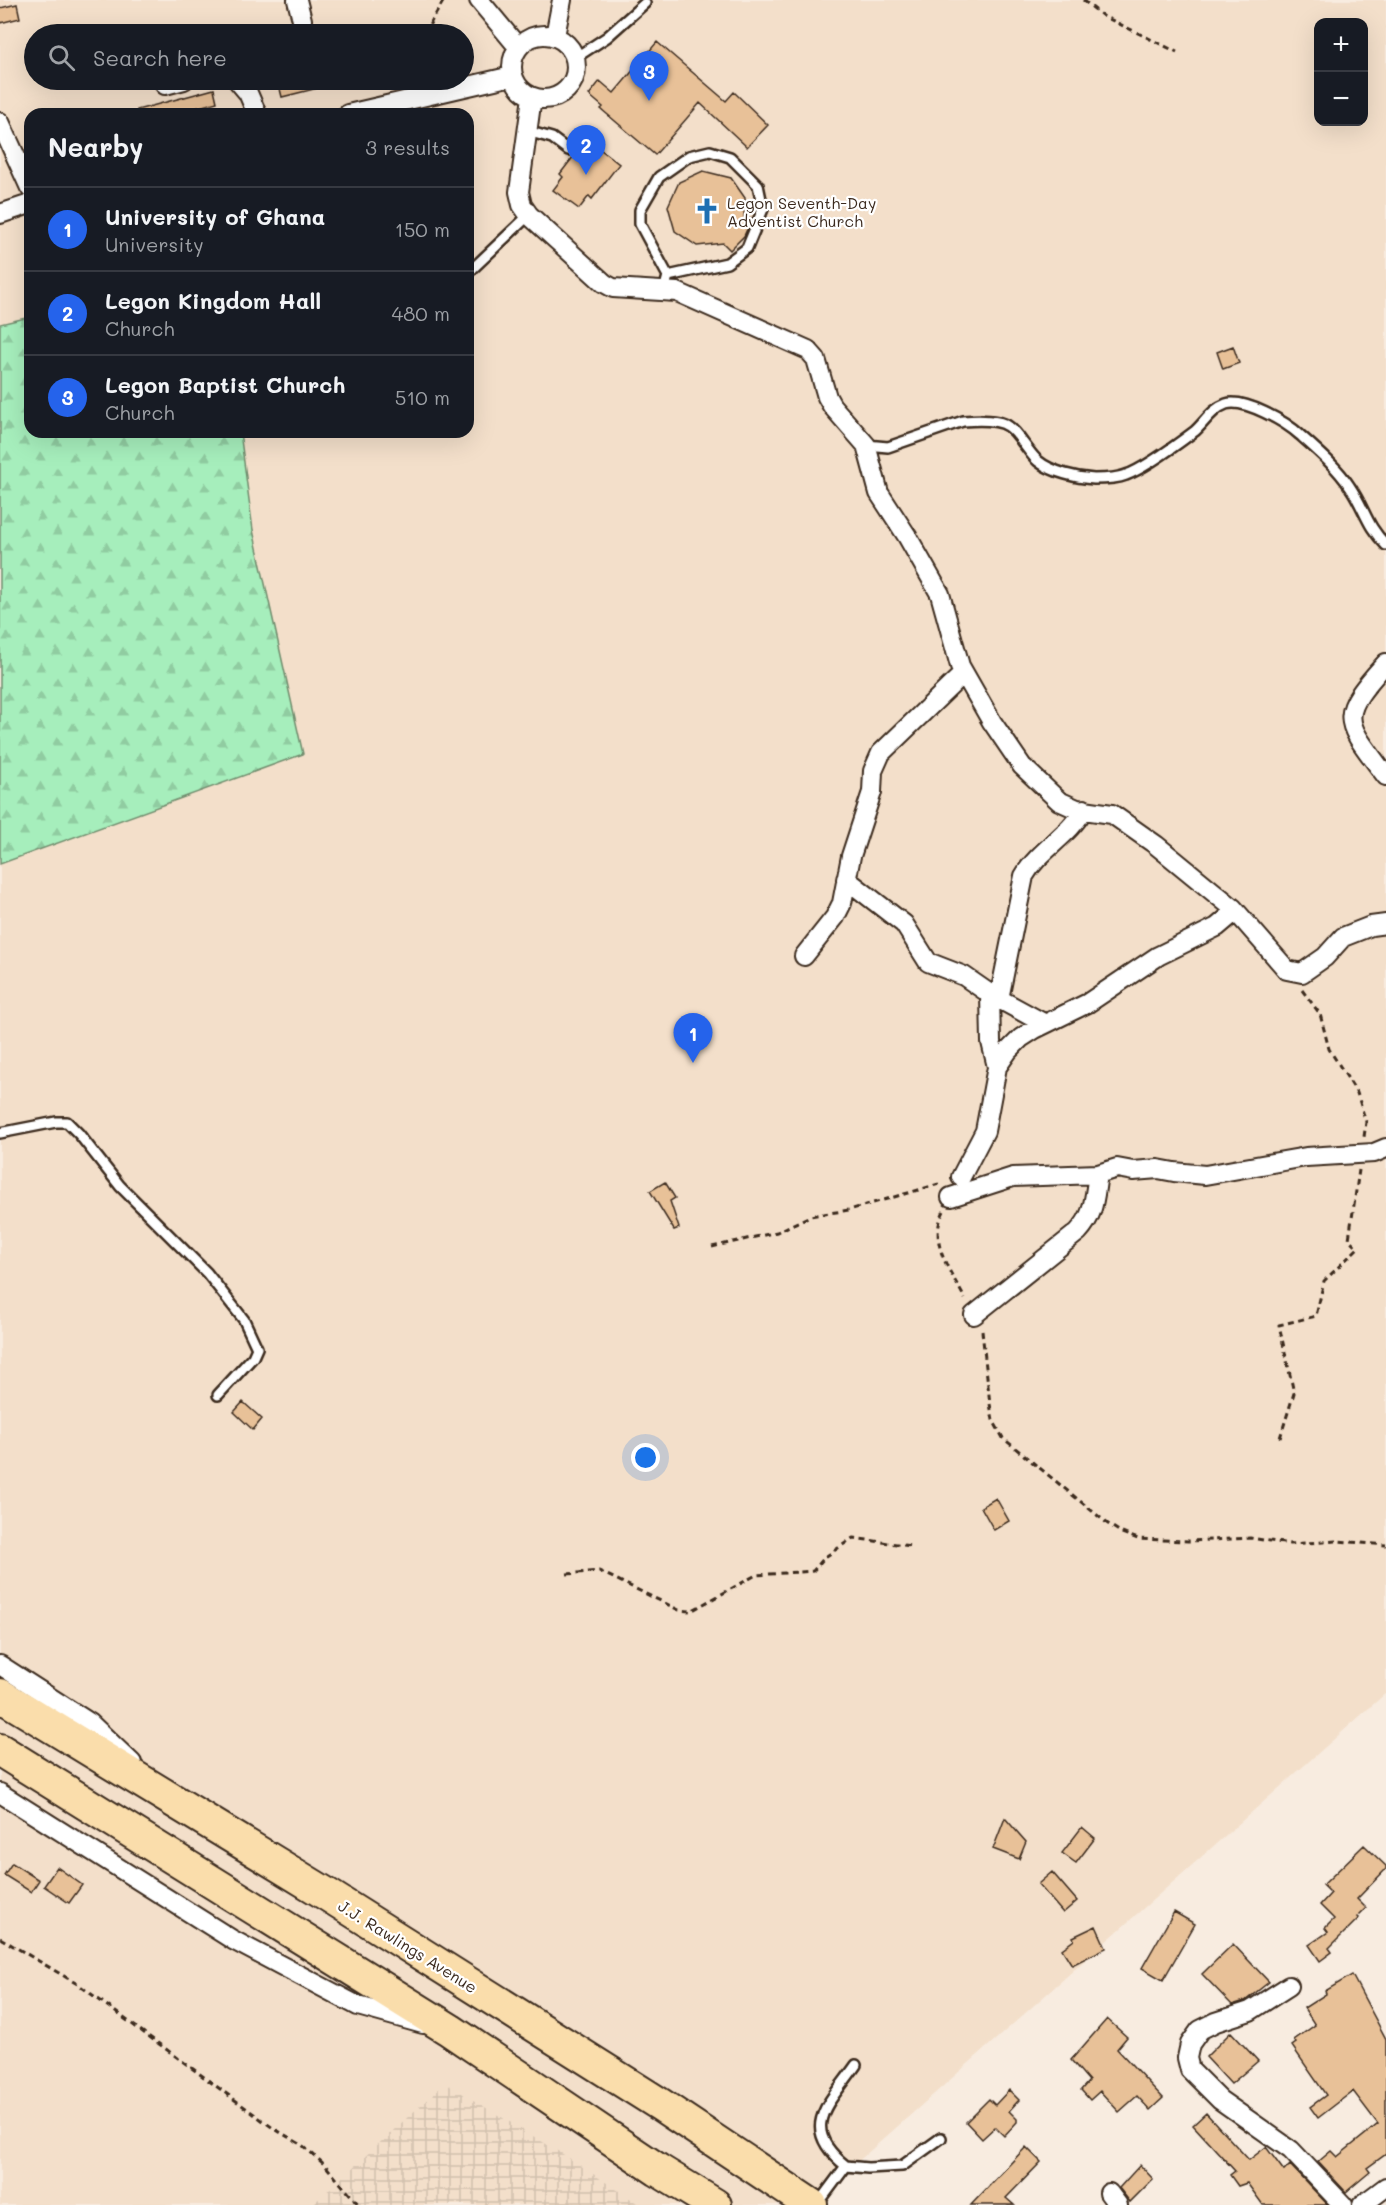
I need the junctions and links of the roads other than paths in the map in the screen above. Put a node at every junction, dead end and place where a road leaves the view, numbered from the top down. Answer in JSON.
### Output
{"nodes":[{"id":1,"x":297,"y":0,"type":"edge"},
{"id":2,"x":479,"y":0,"type":"edge"},
{"id":3,"x":562,"y":0,"type":"edge"},
{"id":4,"x":645,"y":3,"type":"dead end"},
{"id":5,"x":303,"y":20,"type":"dead end"},
{"id":6,"x":555,"y":36,"type":"junction"},
{"id":7,"x":518,"y":46,"type":"junction"},
{"id":8,"x":575,"y":58,"type":"junction"},
{"id":9,"x":513,"y":76,"type":"junction"},
{"id":10,"x":474,"y":85,"type":"edge"},
{"id":11,"x":245,"y":90,"type":"edge"},
{"id":12,"x":452,"y":90,"type":"edge"},
{"id":13,"x":532,"y":97,"type":"junction"},
{"id":14,"x":254,"y":108,"type":"edge"},
{"id":15,"x":374,"y":108,"type":"edge"},
{"id":16,"x":0,"y":122,"type":"edge"},
{"id":17,"x":527,"y":131,"type":"junction"},
{"id":18,"x":568,"y":150,"type":"dead end"},
{"id":19,"x":24,"y":176,"type":"edge"},
{"id":20,"x":24,"y":206,"type":"edge"},
{"id":21,"x":0,"y":213,"type":"edge"},
{"id":22,"x":529,"y":215,"type":"junction"},
{"id":23,"x":474,"y":267,"type":"edge"},
{"id":24,"x":666,"y":284,"type":"junction"},
{"id":25,"x":866,"y":445,"type":"junction"},
{"id":26,"x":1386,"y":545,"type":"edge"},
{"id":27,"x":1386,"y":663,"type":"edge"},
{"id":28,"x":964,"y":673,"type":"junction"},
{"id":29,"x":1386,"y":776,"type":"edge"},
{"id":30,"x":1084,"y":809,"type":"junction"},
{"id":31,"x":846,"y":879,"type":"junction"},
{"id":32,"x":1233,"y":908,"type":"junction"},
{"id":33,"x":1386,"y":923,"type":"edge"},
{"id":34,"x":804,"y":956,"type":"dead end"},
{"id":35,"x":995,"y":997,"type":"junction"},
{"id":36,"x":1044,"y":1024,"type":"junction"},
{"id":37,"x":997,"y":1068,"type":"junction"},
{"id":38,"x":0,"y":1133,"type":"edge"},
{"id":39,"x":1386,"y":1148,"type":"edge"},
{"id":40,"x":1098,"y":1174,"type":"junction"},
{"id":41,"x":961,"y":1177,"type":"road end"},
{"id":42,"x":951,"y":1197,"type":"road end"},
{"id":43,"x":974,"y":1315,"type":"road end"},
{"id":44,"x":218,"y":1395,"type":"dead end"},
{"id":45,"x":0,"y":1665,"type":"edge"},
{"id":46,"x":0,"y":1695,"type":"edge"},
{"id":47,"x":0,"y":1750,"type":"edge"},
{"id":48,"x":0,"y":1793,"type":"edge"},
{"id":49,"x":165,"y":1796,"type":"junction"},
{"id":50,"x":1289,"y":1986,"type":"dead end"},
{"id":51,"x":450,"y":2030,"type":"junction"},
{"id":52,"x":856,"y":2065,"type":"dead end"},
{"id":53,"x":941,"y":2138,"type":"dead end"},
{"id":54,"x":846,"y":2166,"type":"junction"},
{"id":55,"x":1386,"y":2187,"type":"edge"},
{"id":56,"x":715,"y":2205,"type":"edge"},
{"id":57,"x":811,"y":2205,"type":"edge"},
{"id":58,"x":817,"y":2205,"type":"edge"},
{"id":59,"x":1343,"y":2205,"type":"edge"},
{"id":60,"x":1362,"y":2205,"type":"edge"}],
"edges":[{"from":1,"to":5,"type":"street"},
{"from":2,"to":7,"type":"street"},
{"from":3,"to":6,"type":"street"},
{"from":4,"to":8,"type":"lane"},
{"from":6,"to":7,"type":"street"},
{"from":6,"to":8,"type":"street"},
{"from":7,"to":9,"type":"street"},
{"from":8,"to":13,"type":"street"},
{"from":9,"to":10,"type":"street"},
{"from":9,"to":13,"type":"street"},
{"from":11,"to":14,"type":"street"},
{"from":12,"to":15,"type":"street"},
{"from":13,"to":17,"type":"street"},
{"from":16,"to":19,"type":"street"},
{"from":17,"to":18,"type":"lane"},
{"from":17,"to":22,"type":"street"},
{"from":20,"to":21,"type":"street"},
{"from":22,"to":23,"type":"lane"},
{"from":22,"to":24,"type":"street"},
{"from":24,"to":24,"type":"lane"},
{"from":24,"to":25,"type":"street"},
{"from":25,"to":26,"type":"lane"},
{"from":25,"to":28,"type":"street"},
{"from":27,"to":29,"type":"street"},
{"from":28,"to":30,"type":"street"},
{"from":28,"to":31,"type":"street"},
{"from":30,"to":32,"type":"street"},
{"from":30,"to":35,"type":"street"},
{"from":31,"to":34,"type":"street"},
{"from":31,"to":35,"type":"street"},
{"from":32,"to":33,"type":"street"},
{"from":32,"to":36,"type":"street"},
{"from":35,"to":36,"type":"street"},
{"from":35,"to":37,"type":"street"},
{"from":36,"to":37,"type":"street"},
{"from":37,"to":41,"type":"street"},
{"from":38,"to":44,"type":"lane"},
{"from":39,"to":40,"type":"street"},
{"from":40,"to":42,"type":"street"},
{"from":40,"to":43,"type":"street"},
{"from":45,"to":49,"type":"street"},
{"from":46,"to":49,"type":"highway","name":"J.J. Rawlings Avenue"},
{"from":47,"to":51,"type":"highway"},
{"from":48,"to":51,"type":"street"},
{"from":49,"to":57,"type":"highway","name":"J.J. Rawlings Avenue"},
{"from":50,"to":59,"type":"street"},
{"from":51,"to":56,"type":"highway"},
{"from":52,"to":54,"type":"lane"},
{"from":53,"to":54,"type":"lane"},
{"from":54,"to":58,"type":"lane"},
{"from":55,"to":60,"type":"street"}]}
